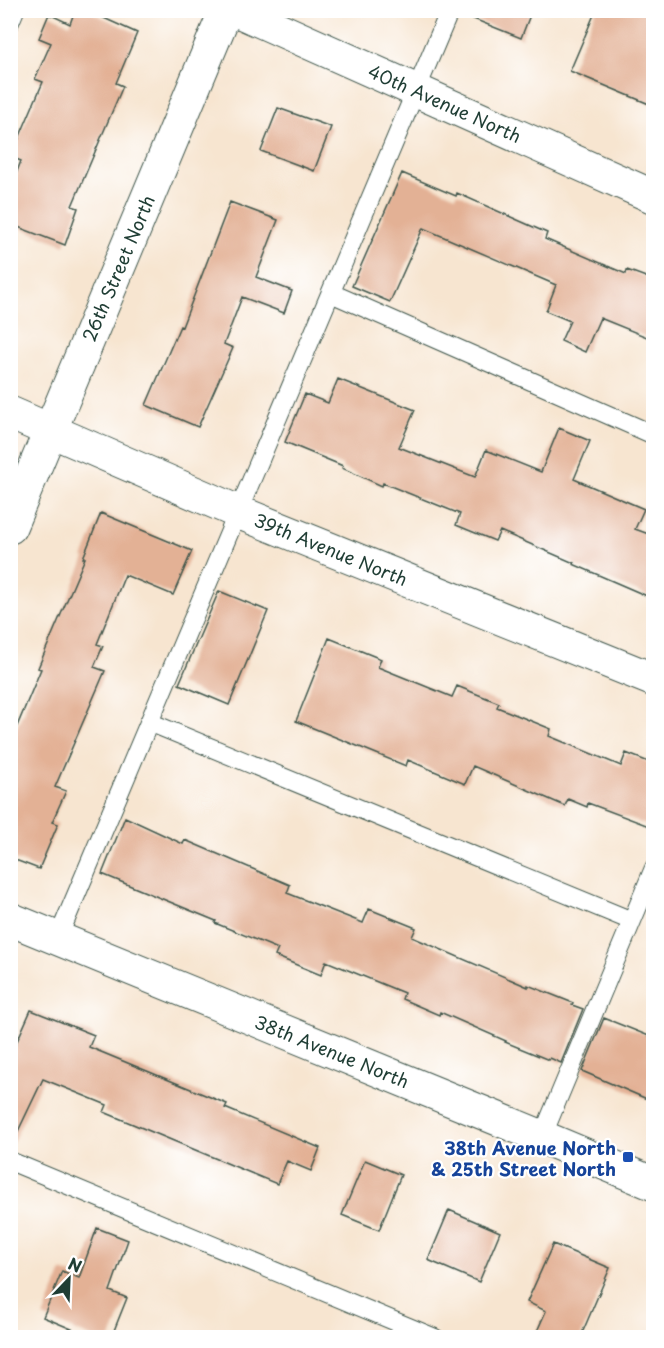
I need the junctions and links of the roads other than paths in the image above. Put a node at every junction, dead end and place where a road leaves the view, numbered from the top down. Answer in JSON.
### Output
{"nodes":[{"id":1,"x":15,"y":10,"type":"edge"},
{"id":2,"x":226,"y":10,"type":"edge"},
{"id":3,"x":236,"y":10,"type":"edge"},
{"id":4,"x":450,"y":10,"type":"edge"},
{"id":5,"x":10,"y":22,"type":"edge"},
{"id":6,"x":416,"y":90,"type":"junction"},
{"id":7,"x":654,"y":197,"type":"edge"},
{"id":8,"x":331,"y":293,"type":"junction"},
{"id":9,"x":10,"y":413,"type":"edge"},
{"id":10,"x":50,"y":430,"type":"junction"},
{"id":11,"x":654,"y":435,"type":"edge"},
{"id":12,"x":238,"y":512,"type":"junction"},
{"id":13,"x":10,"y":527,"type":"edge"},
{"id":14,"x":654,"y":681,"type":"edge"},
{"id":15,"x":149,"y":722,"type":"junction"},
{"id":16,"x":654,"y":868,"type":"edge"},
{"id":17,"x":10,"y":919,"type":"edge"},
{"id":18,"x":632,"y":921,"type":"junction"},
{"id":19,"x":58,"y":938,"type":"junction"},
{"id":20,"x":542,"y":1137,"type":"junction"},
{"id":21,"x":10,"y":1161,"type":"edge"},
{"id":22,"x":654,"y":1184,"type":"edge"},
{"id":23,"x":435,"y":1338,"type":"edge"}],
"edges":[{"from":1,"to":5,"type":"lane"},
{"from":2,"to":10,"type":"street","name":"26th Street North"},
{"from":3,"to":6,"type":"street","name":"40th Avenue North"},
{"from":4,"to":6,"type":"lane"},
{"from":6,"to":7,"type":"street","name":"40th Avenue North"},
{"from":6,"to":8,"type":"lane"},
{"from":8,"to":11,"type":"lane"},
{"from":8,"to":12,"type":"lane"},
{"from":9,"to":10,"type":"street","name":"39th Avenue North"},
{"from":10,"to":12,"type":"street","name":"39th Avenue North"},
{"from":10,"to":13,"type":"street","name":"26th Street North"},
{"from":12,"to":14,"type":"street","name":"39th Avenue North"},
{"from":12,"to":15,"type":"lane"},
{"from":15,"to":18,"type":"lane"},
{"from":15,"to":19,"type":"lane"},
{"from":16,"to":18,"type":"lane"},
{"from":17,"to":19,"type":"street","name":"38th Avenue North"},
{"from":18,"to":20,"type":"lane"},
{"from":19,"to":20,"type":"street","name":"38th Avenue North"},
{"from":20,"to":22,"type":"street","name":"38th Avenue North"},
{"from":21,"to":23,"type":"lane"}]}
